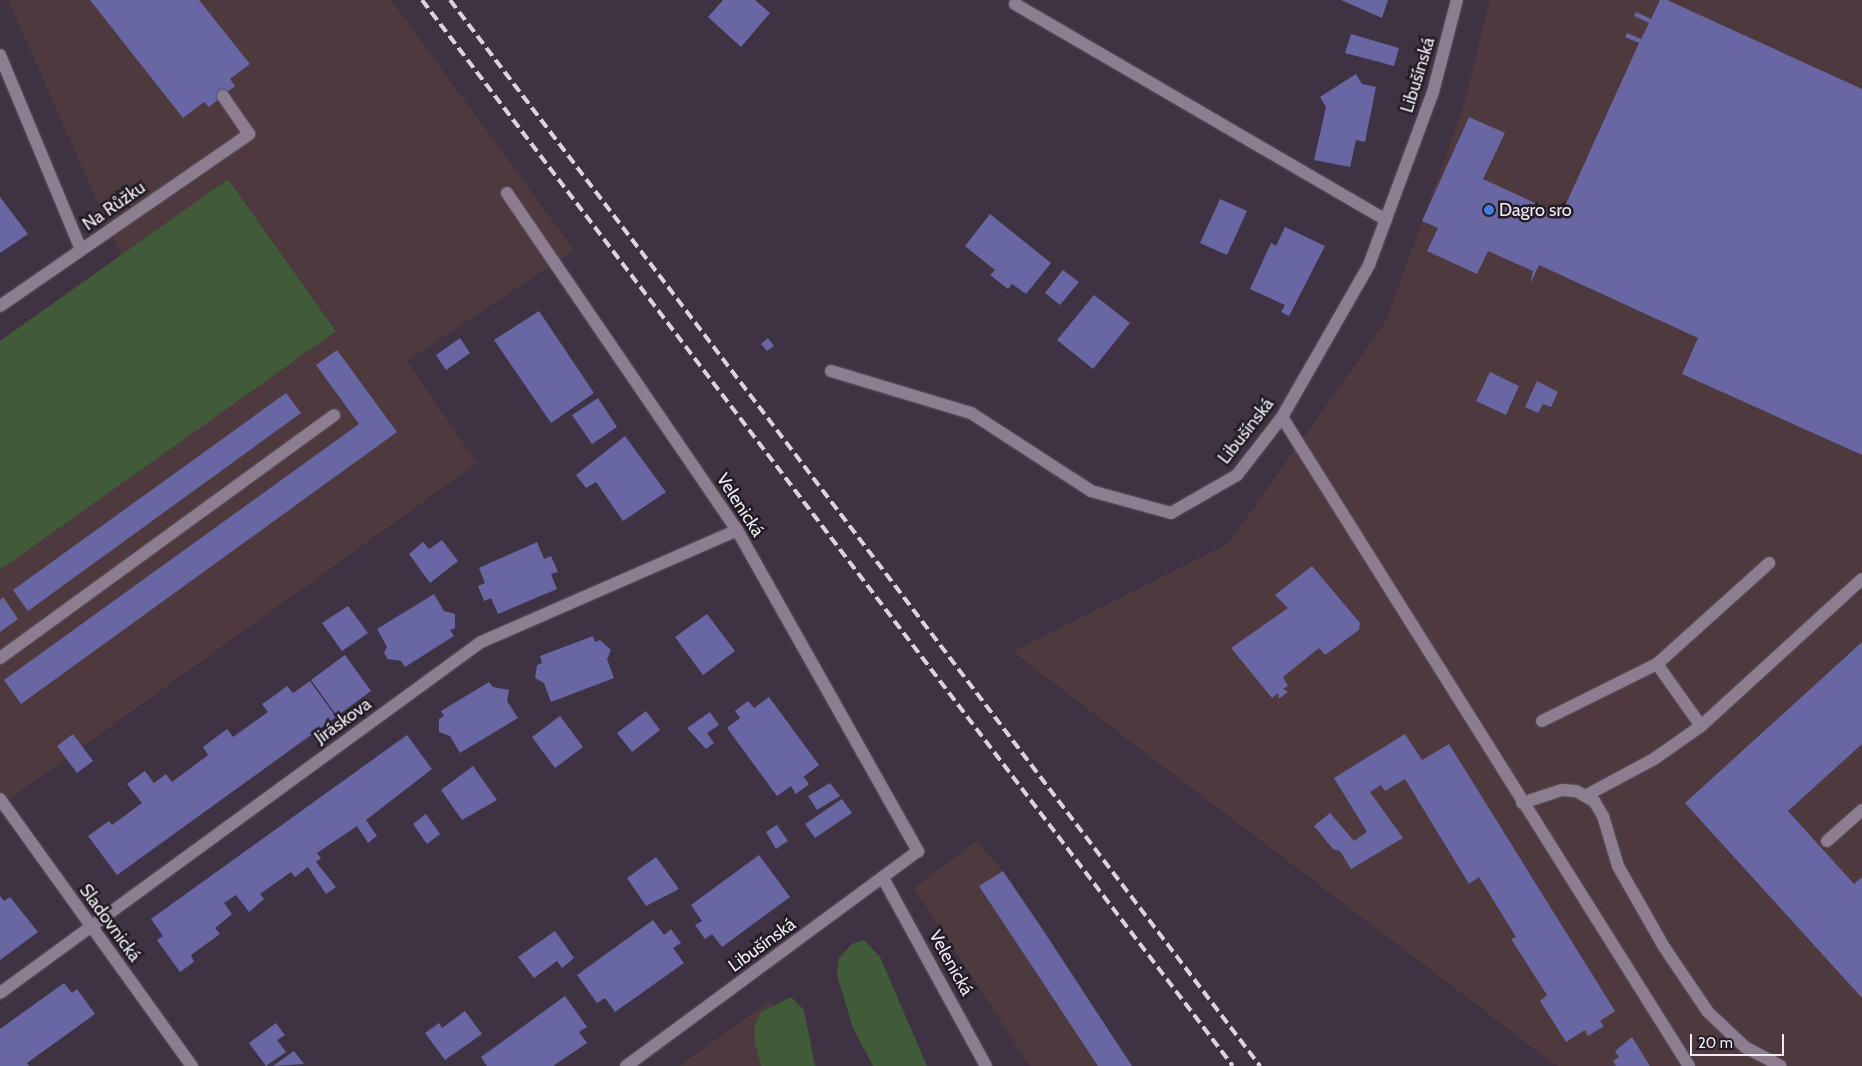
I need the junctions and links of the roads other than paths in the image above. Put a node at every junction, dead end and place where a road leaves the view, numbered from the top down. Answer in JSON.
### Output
{"nodes":[{"id":1,"x":1457,"y":0,"type":"edge"},
{"id":2,"x":1015,"y":4,"type":"dead end"},
{"id":3,"x":0,"y":55,"type":"edge"},
{"id":4,"x":3,"y":71,"type":"edge"},
{"id":5,"x":223,"y":96,"type":"dead end"},
{"id":6,"x":507,"y":192,"type":"dead end"},
{"id":7,"x":1386,"y":220,"type":"junction"},
{"id":8,"x":81,"y":250,"type":"junction"},
{"id":9,"x":0,"y":306,"type":"edge"},
{"id":10,"x":831,"y":371,"type":"dead end"},
{"id":11,"x":334,"y":415,"type":"dead end"},
{"id":12,"x":1282,"y":417,"type":"junction"},
{"id":13,"x":737,"y":530,"type":"junction"},
{"id":14,"x":1769,"y":563,"type":"dead end"},
{"id":15,"x":1862,"y":579,"type":"edge"},
{"id":16,"x":0,"y":658,"type":"edge"},
{"id":17,"x":1658,"y":664,"type":"junction"},
{"id":18,"x":1542,"y":721,"type":"dead end"},
{"id":19,"x":1701,"y":726,"type":"junction"},
{"id":20,"x":1585,"y":796,"type":"junction"},
{"id":21,"x":0,"y":800,"type":"edge"},
{"id":22,"x":1522,"y":804,"type":"junction"},
{"id":23,"x":1862,"y":810,"type":"edge"},
{"id":24,"x":1827,"y":841,"type":"dead end"},
{"id":25,"x":918,"y":851,"type":"joint"},
{"id":26,"x":883,"y":878,"type":"junction"},
{"id":27,"x":91,"y":926,"type":"junction"},
{"id":28,"x":0,"y":993,"type":"edge"},
{"id":29,"x":192,"y":1066,"type":"edge"},
{"id":30,"x":626,"y":1066,"type":"edge"},
{"id":31,"x":986,"y":1066,"type":"edge"},
{"id":32,"x":1689,"y":1066,"type":"edge"},
{"id":33,"x":1780,"y":1066,"type":"edge"}],
"edges":[{"from":1,"to":7,"type":"street","name":"Libušínská"},
{"from":2,"to":7,"type":"street"},
{"from":3,"to":4,"type":"street"},
{"from":4,"to":8,"type":"street"},
{"from":5,"to":8,"type":"street","name":"Na Růžku"},
{"from":6,"to":13,"type":"street","name":"Velenická"},
{"from":7,"to":12,"type":"street","name":"Libušínská"},
{"from":8,"to":9,"type":"street","name":"Na Růžku"},
{"from":10,"to":12,"type":"street","name":"Libušínská"},
{"from":11,"to":16,"type":"street"},
{"from":12,"to":22,"type":"street"},
{"from":13,"to":25,"type":"street","name":"Velenická"},
{"from":13,"to":27,"type":"street","name":"Jiráskova"},
{"from":14,"to":17,"type":"street"},
{"from":15,"to":19,"type":"street"},
{"from":17,"to":18,"type":"street"},
{"from":17,"to":19,"type":"street"},
{"from":19,"to":20,"type":"street"},
{"from":20,"to":22,"type":"street"},
{"from":20,"to":33,"type":"street"},
{"from":21,"to":27,"type":"street","name":"Sladovnická"},
{"from":22,"to":32,"type":"street"},
{"from":23,"to":24,"type":"street"},
{"from":25,"to":26,"type":"street","name":"Libušínská"},
{"from":26,"to":30,"type":"street","name":"Libušínská"},
{"from":26,"to":31,"type":"street","name":"Velenická"},
{"from":27,"to":28,"type":"street","name":"Jiráskova"},
{"from":27,"to":29,"type":"street","name":"Sladovnická"}]}
